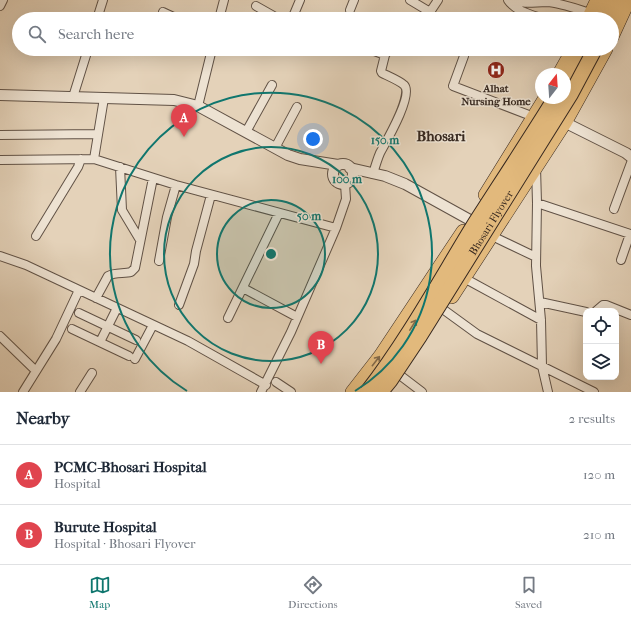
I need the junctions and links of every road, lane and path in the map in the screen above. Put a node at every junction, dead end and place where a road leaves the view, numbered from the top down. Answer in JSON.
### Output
{"nodes":[{"id":1,"x":3,"y":0,"type":"edge"},
{"id":2,"x":103,"y":0,"type":"edge"},
{"id":3,"x":224,"y":0,"type":"edge"},
{"id":4,"x":300,"y":0,"type":"edge"},
{"id":5,"x":354,"y":0,"type":"edge"},
{"id":6,"x":410,"y":0,"type":"edge"},
{"id":7,"x":438,"y":0,"type":"edge"},
{"id":8,"x":508,"y":0,"type":"edge"},
{"id":9,"x":513,"y":0,"type":"edge"},
{"id":10,"x":597,"y":0,"type":"edge"},
{"id":11,"x":606,"y":0,"type":"edge"},
{"id":12,"x":539,"y":2,"type":"edge"},
{"id":13,"x":0,"y":6,"type":"edge"},
{"id":14,"x":256,"y":6,"type":"dead end"},
{"id":15,"x":626,"y":6,"type":"edge"},
{"id":16,"x":350,"y":10,"type":"dead end"},
{"id":17,"x":99,"y":12,"type":"edge"},
{"id":18,"x":221,"y":12,"type":"edge"},
{"id":19,"x":267,"y":12,"type":"edge"},
{"id":20,"x":295,"y":12,"type":"edge"},
{"id":21,"x":430,"y":12,"type":"joint"},
{"id":22,"x":524,"y":12,"type":"edge"},
{"id":23,"x":581,"y":12,"type":"edge"},
{"id":24,"x":593,"y":12,"type":"edge"},
{"id":25,"x":596,"y":12,"type":"edge"},
{"id":26,"x":619,"y":22,"type":"edge"},
{"id":27,"x":86,"y":56,"type":"edge"},
{"id":28,"x":210,"y":56,"type":"edge"},
{"id":29,"x":386,"y":56,"type":"edge"},
{"id":30,"x":464,"y":56,"type":"dead end"},
{"id":31,"x":569,"y":56,"type":"edge"},
{"id":32,"x":579,"y":56,"type":"edge"},
{"id":33,"x":591,"y":56,"type":"edge"},
{"id":34,"x":602,"y":56,"type":"edge"},
{"id":35,"x":562,"y":68,"type":"edge"},
{"id":36,"x":571,"y":70,"type":"edge"},
{"id":37,"x":272,"y":85,"type":"dead end"},
{"id":38,"x":0,"y":95,"type":"edge"},
{"id":39,"x":73,"y":98,"type":"junction"},
{"id":40,"x":104,"y":98,"type":"junction"},
{"id":41,"x":551,"y":104,"type":"edge"},
{"id":42,"x":198,"y":106,"type":"junction"},
{"id":43,"x":298,"y":107,"type":"dead end"},
{"id":44,"x":539,"y":108,"type":"edge"},
{"id":45,"x":565,"y":123,"type":"junction"},
{"id":46,"x":246,"y":132,"type":"junction"},
{"id":47,"x":98,"y":134,"type":"junction"},
{"id":48,"x":0,"y":135,"type":"edge"},
{"id":49,"x":275,"y":148,"type":"junction"},
{"id":50,"x":631,"y":157,"type":"edge"},
{"id":51,"x":81,"y":159,"type":"junction"},
{"id":52,"x":94,"y":159,"type":"junction"},
{"id":53,"x":0,"y":160,"type":"edge"},
{"id":54,"x":631,"y":163,"type":"edge"},
{"id":55,"x":338,"y":165,"type":"junction"},
{"id":56,"x":120,"y":167,"type":"junction"},
{"id":57,"x":536,"y":167,"type":"junction"},
{"id":58,"x":350,"y":168,"type":"junction"},
{"id":59,"x":373,"y":174,"type":"junction"},
{"id":60,"x":153,"y":178,"type":"junction"},
{"id":61,"x":345,"y":184,"type":"junction"},
{"id":62,"x":176,"y":185,"type":"junction"},
{"id":63,"x":211,"y":195,"type":"junction"},
{"id":64,"x":537,"y":203,"type":"junction"},
{"id":65,"x":614,"y":209,"type":"dead end"},
{"id":66,"x":279,"y":213,"type":"junction"},
{"id":67,"x":470,"y":220,"type":"junction"},
{"id":68,"x":336,"y":228,"type":"junction"},
{"id":69,"x":36,"y":236,"type":"dead end"},
{"id":70,"x":492,"y":236,"type":"junction"},
{"id":71,"x":140,"y":240,"type":"junction"},
{"id":72,"x":0,"y":256,"type":"edge"},
{"id":73,"x":536,"y":257,"type":"junction"},
{"id":74,"x":621,"y":260,"type":"dead end"},
{"id":75,"x":159,"y":261,"type":"dead end"},
{"id":76,"x":464,"y":278,"type":"junction"},
{"id":77,"x":243,"y":288,"type":"junction"},
{"id":78,"x":79,"y":290,"type":"junction"},
{"id":79,"x":96,"y":298,"type":"junction"},
{"id":80,"x":540,"y":302,"type":"junction"},
{"id":81,"x":179,"y":305,"type":"dead end"},
{"id":82,"x":117,"y":308,"type":"junction"},
{"id":83,"x":600,"y":308,"type":"edge"},
{"id":84,"x":614,"y":308,"type":"edge"},
{"id":85,"x":444,"y":310,"type":"junction"},
{"id":86,"x":619,"y":310,"type":"edge"},
{"id":87,"x":583,"y":311,"type":"edge"},
{"id":88,"x":79,"y":313,"type":"dead end"},
{"id":89,"x":631,"y":315,"type":"edge"},
{"id":90,"x":297,"y":317,"type":"junction"},
{"id":91,"x":228,"y":318,"type":"dead end"},
{"id":92,"x":541,"y":320,"type":"junction"},
{"id":93,"x":153,"y":325,"type":"junction"},
{"id":94,"x":108,"y":327,"type":"junction"},
{"id":95,"x":72,"y":329,"type":"dead end"},
{"id":96,"x":0,"y":336,"type":"edge"},
{"id":97,"x":136,"y":340,"type":"dead end"},
{"id":98,"x":100,"y":342,"type":"junction"},
{"id":99,"x":542,"y":366,"type":"junction"},
{"id":100,"x":36,"y":371,"type":"junction"},
{"id":101,"x":92,"y":374,"type":"dead end"},
{"id":102,"x":401,"y":376,"type":"junction"},
{"id":103,"x":276,"y":382,"type":"dead end"},
{"id":104,"x":263,"y":388,"type":"edge"},
{"id":105,"x":23,"y":392,"type":"edge"},
{"id":106,"x":80,"y":392,"type":"edge"},
{"id":107,"x":292,"y":392,"type":"edge"},
{"id":108,"x":352,"y":392,"type":"edge"},
{"id":109,"x":367,"y":392,"type":"edge"},
{"id":110,"x":381,"y":392,"type":"edge"},
{"id":111,"x":390,"y":392,"type":"edge"},
{"id":112,"x":422,"y":392,"type":"edge"},
{"id":113,"x":548,"y":392,"type":"edge"},
{"id":114,"x":594,"y":392,"type":"edge"}],
"edges":[{"from":1,"to":13,"type":"street"},
{"from":2,"to":17,"type":"street"},
{"from":3,"to":18,"type":"street"},
{"from":4,"to":20,"type":"street"},
{"from":5,"to":16,"type":"street"},
{"from":6,"to":21,"type":"street"},
{"from":7,"to":21,"type":"street"},
{"from":8,"to":22,"type":"street"},
{"from":9,"to":12,"type":"street"},
{"from":10,"to":24,"type":"main road"},
{"from":11,"to":25,"type":"highway"},
{"from":12,"to":23,"type":"street"},
{"from":14,"to":19,"type":"street"},
{"from":15,"to":26,"type":"main road"},
{"from":27,"to":39,"type":"street"},
{"from":28,"to":42,"type":"street"},
{"from":29,"to":59,"type":"street"},
{"from":30,"to":44,"type":"street"},
{"from":31,"to":35,"type":"main road"},
{"from":32,"to":36,"type":"highway"},
{"from":33,"to":110,"type":"highway","name":"Bhosari Flyover","bridge":true},
{"from":34,"to":45,"type":"main road"},
{"from":37,"to":46,"type":"street"},
{"from":38,"to":39,"type":"street"},
{"from":39,"to":40,"type":"street"},
{"from":40,"to":42,"type":"street"},
{"from":40,"to":47,"type":"street"},
{"from":109,"to":41,"type":"highway","name":"Bhosari Flyover","one_way":true,"bridge":true},
{"from":42,"to":46,"type":"street"},
{"from":43,"to":49,"type":"street"},
{"from":44,"to":45,"type":"street"},
{"from":44,"to":67,"type":"main road"},
{"from":45,"to":50,"type":"street"},
{"from":45,"to":57,"type":"main road"},
{"from":46,"to":49,"type":"street"},
{"from":47,"to":48,"type":"street"},
{"from":47,"to":52,"type":"street"},
{"from":49,"to":55,"type":"street"},
{"from":51,"to":52,"type":"street"},
{"from":51,"to":53,"type":"street"},
{"from":51,"to":69,"type":"street"},
{"from":52,"to":56,"type":"street"},
{"from":54,"to":65,"type":"street"},
{"from":55,"to":58,"type":"street"},
{"from":55,"to":61,"type":"street"},
{"from":56,"to":60,"type":"street"},
{"from":56,"to":71,"type":"street"},
{"from":57,"to":64,"type":"street"},
{"from":57,"to":70,"type":"main road"},
{"from":58,"to":59,"type":"street"},
{"from":58,"to":61,"type":"street"},
{"from":59,"to":67,"type":"street"},
{"from":60,"to":62,"type":"street"},
{"from":60,"to":71,"type":"street"},
{"from":61,"to":68,"type":"street"},
{"from":62,"to":63,"type":"street"},
{"from":62,"to":75,"type":"street"},
{"from":63,"to":66,"type":"street"},
{"from":63,"to":81,"type":"street"},
{"from":64,"to":73,"type":"street"},
{"from":64,"to":74,"type":"street"},
{"from":66,"to":68,"type":"street"},
{"from":66,"to":77,"type":"street"},
{"from":67,"to":70,"type":"street"},
{"from":108,"to":67,"type":"main road","one_way":true},
{"from":68,"to":90,"type":"street"},
{"from":70,"to":73,"type":"street"},
{"from":70,"to":76,"type":"main road"},
{"from":71,"to":79,"type":"street"},
{"from":72,"to":78,"type":"street"},
{"from":73,"to":80,"type":"street"},
{"from":76,"to":85,"type":"main road"},
{"from":76,"to":92,"type":"street"},
{"from":77,"to":90,"type":"street"},
{"from":77,"to":91,"type":"street"},
{"from":78,"to":79,"type":"street"},
{"from":78,"to":100,"type":"street"},
{"from":79,"to":82,"type":"street"},
{"from":80,"to":87,"type":"street"},
{"from":80,"to":92,"type":"street"},
{"from":82,"to":93,"type":"street"},
{"from":82,"to":94,"type":"street"},
{"from":83,"to":84,"type":"street"},
{"from":85,"to":99,"type":"street"},
{"from":85,"to":102,"type":"main road"},
{"from":86,"to":89,"type":"street"},
{"from":88,"to":94,"type":"street"},
{"from":90,"to":104,"type":"street"},
{"from":92,"to":99,"type":"street"},
{"from":93,"to":98,"type":"street"},
{"from":93,"to":104,"type":"street"},
{"from":94,"to":97,"type":"street"},
{"from":94,"to":98,"type":"street"},
{"from":95,"to":98,"type":"street"},
{"from":96,"to":100,"type":"street"},
{"from":99,"to":113,"type":"street"},
{"from":99,"to":114,"type":"street"},
{"from":100,"to":105,"type":"street"},
{"from":101,"to":106,"type":"street"},
{"from":102,"to":111,"type":"main road"},
{"from":102,"to":112,"type":"street"},
{"from":103,"to":107,"type":"street"}]}
